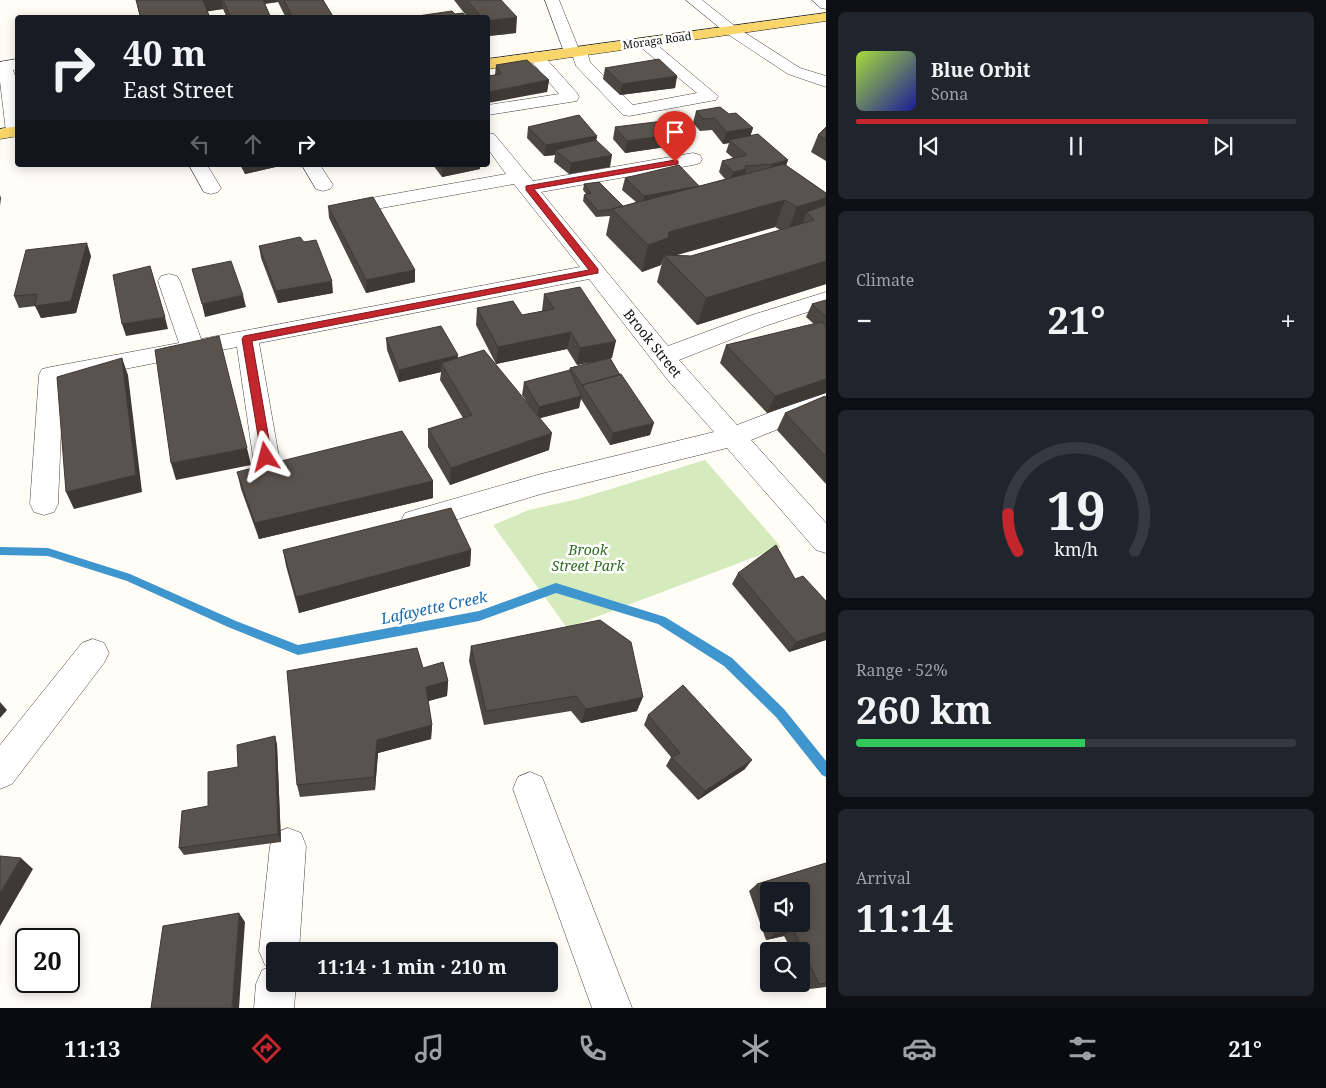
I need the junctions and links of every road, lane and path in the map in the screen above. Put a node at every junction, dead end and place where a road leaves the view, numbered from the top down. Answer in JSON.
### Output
{"nodes":[{"id":1,"x":552,"y":0,"type":"edge"},
{"id":2,"x":693,"y":0,"type":"edge"},
{"id":3,"x":818,"y":0,"type":"edge"},
{"id":4,"x":826,"y":5,"type":"edge"},
{"id":5,"x":826,"y":17,"type":"edge"},
{"id":6,"x":731,"y":30,"type":"junction"},
{"id":7,"x":644,"y":42,"type":"junction"},
{"id":8,"x":576,"y":52,"type":"junction"},
{"id":9,"x":536,"y":57,"type":"junction"},
{"id":10,"x":490,"y":64,"type":"edge"},
{"id":11,"x":11,"y":78,"type":"edge"},
{"id":12,"x":826,"y":82,"type":"edge"},
{"id":13,"x":490,"y":110,"type":"edge"},
{"id":14,"x":11,"y":132,"type":"edge"},
{"id":15,"x":490,"y":140,"type":"edge"},
{"id":16,"x":693,"y":159,"type":"dead end"},
{"id":17,"x":199,"y":167,"type":"edge"},
{"id":18,"x":312,"y":167,"type":"edge"},
{"id":19,"x":524,"y":182,"type":"junction"},
{"id":20,"x":323,"y":185,"type":"dead end"},
{"id":21,"x":211,"y":188,"type":"dead end"},
{"id":22,"x":343,"y":209,"type":"edge"},
{"id":23,"x":595,"y":271,"type":"junction"},
{"id":24,"x":169,"y":281,"type":"dead end"},
{"id":25,"x":826,"y":299,"type":"edge"},
{"id":26,"x":247,"y":339,"type":"junction"},
{"id":27,"x":193,"y":349,"type":"junction"},
{"id":28,"x":663,"y":357,"type":"junction"},
{"id":29,"x":826,"y":400,"type":"edge"},
{"id":30,"x":733,"y":437,"type":"junction"},
{"id":31,"x":266,"y":457,"type":"dead end"},
{"id":32,"x":44,"y":504,"type":"dead end"},
{"id":33,"x":389,"y":527,"type":"edge"},
{"id":34,"x":826,"y":542,"type":"edge"},
{"id":35,"x":93,"y":653,"type":"dead end"},
{"id":36,"x":0,"y":772,"type":"edge"},
{"id":37,"x":530,"y":790,"type":"dead end"},
{"id":38,"x":288,"y":846,"type":"dead end"},
{"id":39,"x":280,"y":942,"type":"edge"},
{"id":40,"x":275,"y":992,"type":"edge"},
{"id":41,"x":274,"y":1008,"type":"edge"},
{"id":42,"x":612,"y":1008,"type":"edge"}],
"edges":[{"from":1,"to":8,"type":"street"},
{"from":2,"to":6,"type":"street"},
{"from":3,"to":4,"type":"street"},
{"from":5,"to":6,"type":"main road","name":"Moraga Road"},
{"from":6,"to":7,"type":"main road","name":"Moraga Road"},
{"from":6,"to":12,"type":"street"},
{"from":7,"to":8,"type":"main road","name":"Moraga Road"},
{"from":7,"to":8,"type":"street"},
{"from":8,"to":9,"type":"main road","name":"Moraga Road"},
{"from":9,"to":10,"type":"main road","name":"Moraga Road"},
{"from":9,"to":13,"type":"street"},
{"from":11,"to":14,"type":"street"},
{"from":15,"to":19,"type":"street","name":"Brook Street"},
{"from":16,"to":19,"type":"street"},
{"from":17,"to":21,"type":"street"},
{"from":18,"to":20,"type":"street"},
{"from":19,"to":22,"type":"street"},
{"from":19,"to":23,"type":"street","name":"Brook Street"},
{"from":23,"to":26,"type":"street"},
{"from":23,"to":28,"type":"street","name":"Brook Street"},
{"from":24,"to":27,"type":"street"},
{"from":25,"to":28,"type":"street"},
{"from":26,"to":27,"type":"street"},
{"from":26,"to":31,"type":"street"},
{"from":27,"to":32,"type":"street"},
{"from":28,"to":30,"type":"street","name":"Brook Street"},
{"from":29,"to":30,"type":"street"},
{"from":30,"to":33,"type":"street"},
{"from":30,"to":34,"type":"street","name":"Brook Street"},
{"from":35,"to":36,"type":"street"},
{"from":37,"to":42,"type":"street"},
{"from":38,"to":39,"type":"street"},
{"from":40,"to":41,"type":"street"}]}
